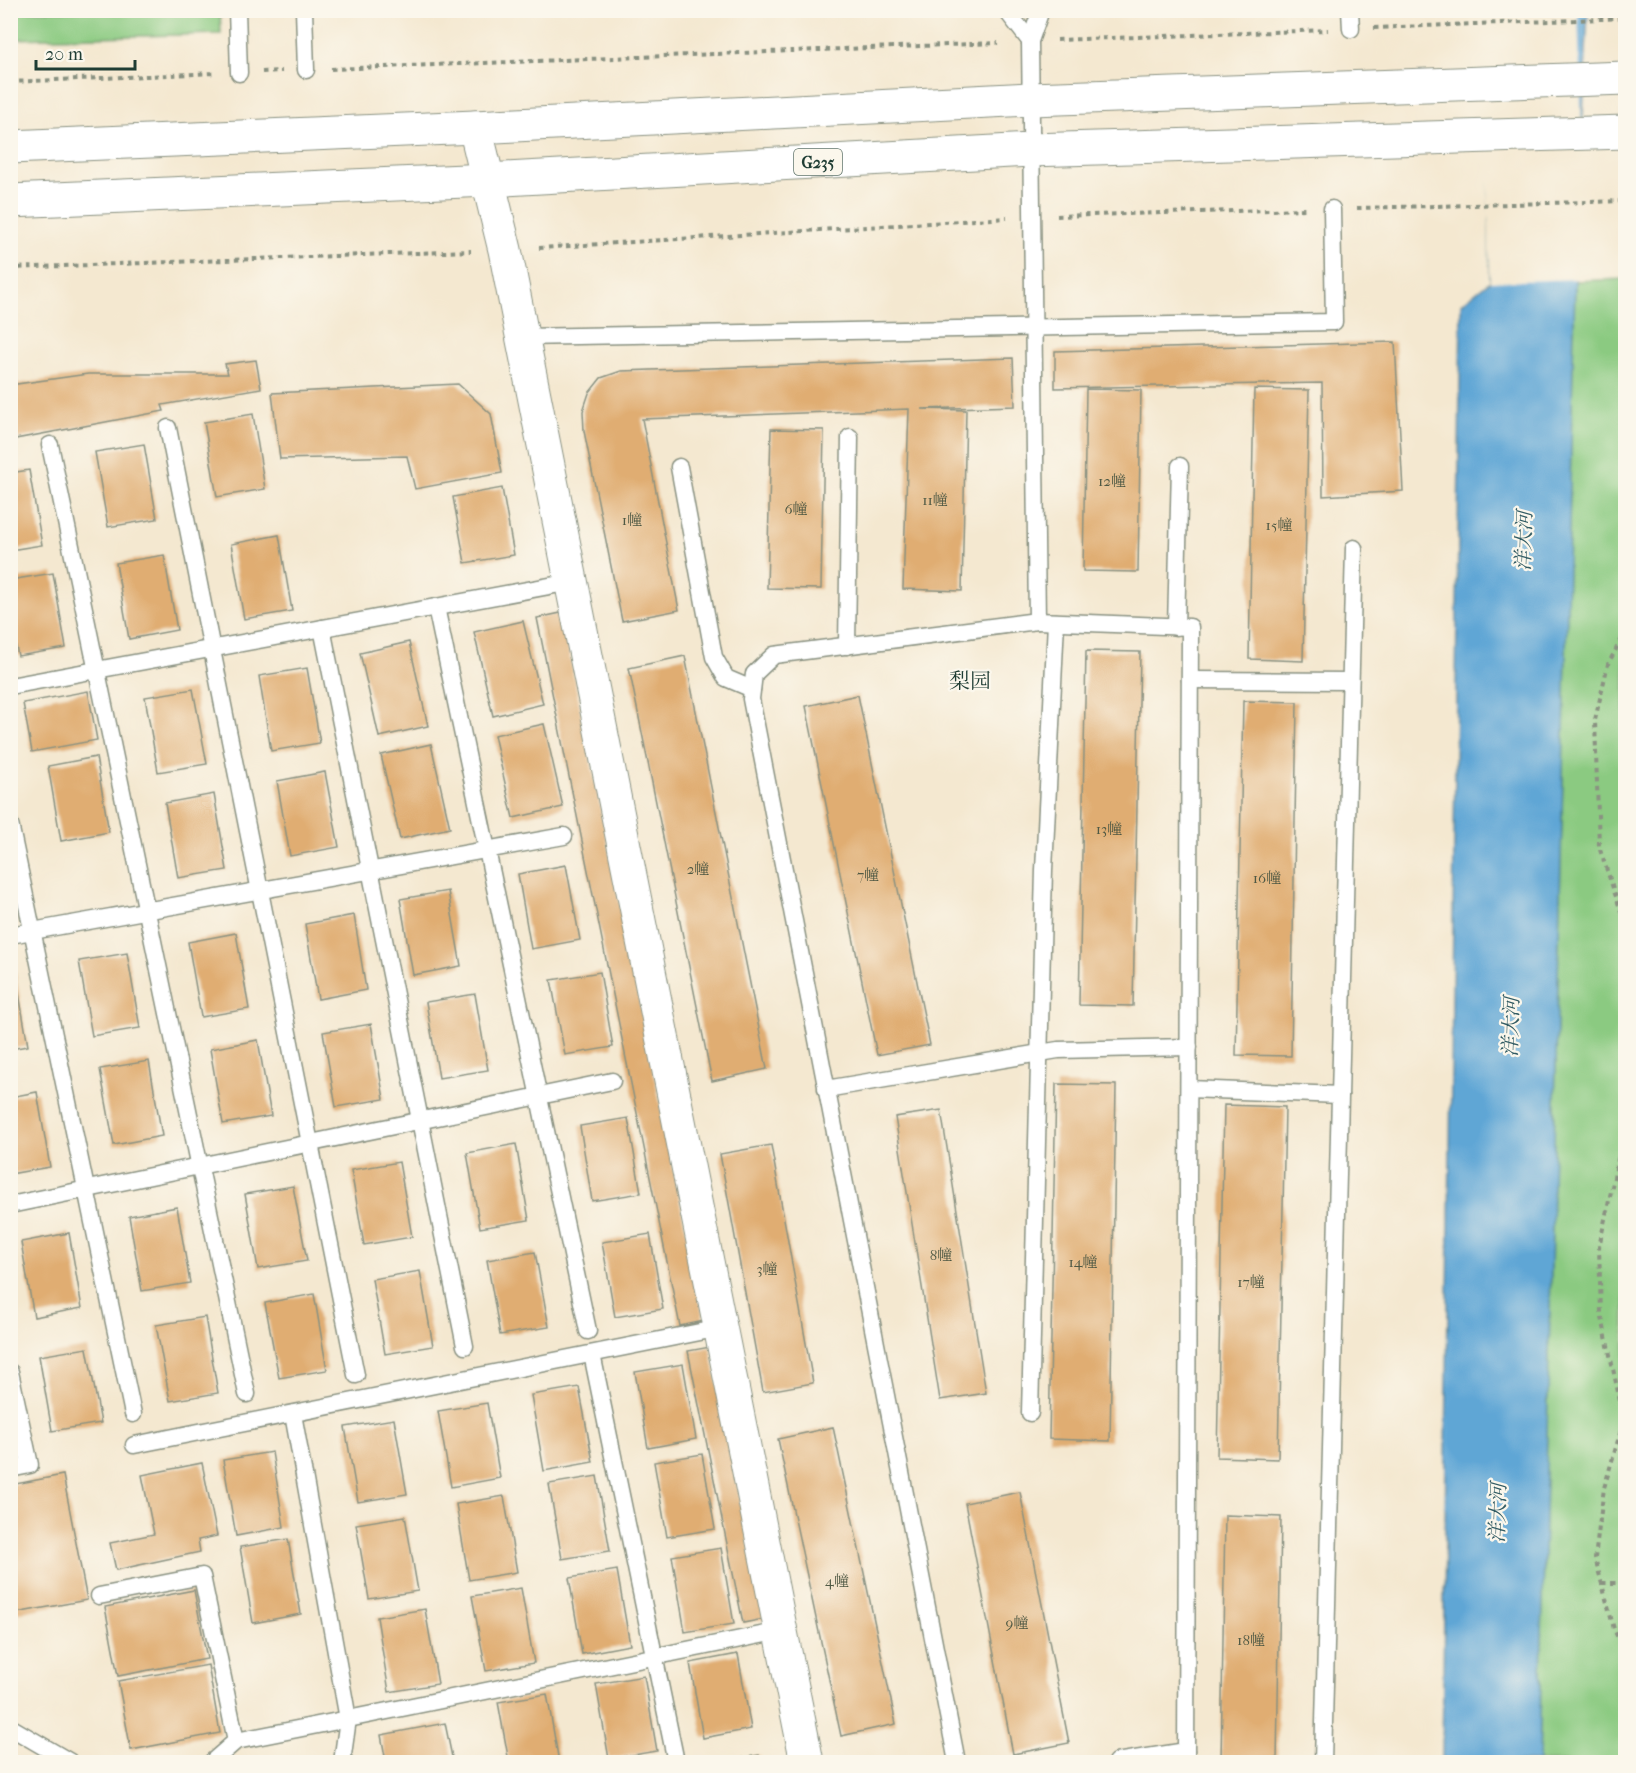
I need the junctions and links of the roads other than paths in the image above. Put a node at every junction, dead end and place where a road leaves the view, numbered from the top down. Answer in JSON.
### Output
{"nodes":[{"id":1,"x":237,"y":10,"type":"edge"},
{"id":2,"x":304,"y":10,"type":"edge"},
{"id":3,"x":1006,"y":10,"type":"edge"},
{"id":4,"x":1041,"y":10,"type":"edge"},
{"id":5,"x":1350,"y":10,"type":"edge"},
{"id":6,"x":1351,"y":29,"type":"road end"},
{"id":7,"x":1030,"y":41,"type":"junction"},
{"id":8,"x":306,"y":70,"type":"road end"},
{"id":9,"x":239,"y":73,"type":"road end"},
{"id":10,"x":1626,"y":78,"type":"edge"},
{"id":11,"x":1030,"y":99,"type":"junction"},
{"id":12,"x":476,"y":128,"type":"junction"},
{"id":13,"x":1626,"y":132,"type":"edge"},
{"id":14,"x":10,"y":147,"type":"edge"},
{"id":15,"x":1030,"y":150,"type":"junction"},
{"id":16,"x":488,"y":180,"type":"junction"},
{"id":17,"x":10,"y":201,"type":"edge"},
{"id":18,"x":1332,"y":209,"type":"road end"},
{"id":19,"x":1035,"y":329,"type":"junction"},
{"id":20,"x":522,"y":337,"type":"junction"},
{"id":21,"x":168,"y":428,"type":"dead end"},
{"id":22,"x":850,"y":436,"type":"dead end"},
{"id":23,"x":50,"y":445,"type":"dead end"},
{"id":24,"x":1180,"y":466,"type":"dead end"},
{"id":25,"x":679,"y":467,"type":"dead end"},
{"id":26,"x":1354,"y":548,"type":"dead end"},
{"id":27,"x":571,"y":582,"type":"junction"},
{"id":28,"x":436,"y":607,"type":"junction"},
{"id":29,"x":1037,"y":621,"type":"junction"},
{"id":30,"x":1056,"y":622,"type":"junction"},
{"id":31,"x":1176,"y":627,"type":"junction"},
{"id":32,"x":322,"y":628,"type":"junction"},
{"id":33,"x":847,"y":646,"type":"junction"},
{"id":34,"x":212,"y":649,"type":"junction"},
{"id":35,"x":97,"y":670,"type":"junction"},
{"id":36,"x":1190,"y":680,"type":"junction"},
{"id":37,"x":1350,"y":681,"type":"junction"},
{"id":38,"x":10,"y":686,"type":"edge"},
{"id":39,"x":752,"y":689,"type":"junction"},
{"id":40,"x":10,"y":824,"type":"edge"},
{"id":41,"x":564,"y":836,"type":"dead end"},
{"id":42,"x":488,"y":850,"type":"junction"},
{"id":43,"x":370,"y":871,"type":"junction"},
{"id":44,"x":260,"y":891,"type":"junction"},
{"id":45,"x":147,"y":911,"type":"junction"},
{"id":46,"x":33,"y":931,"type":"junction"},
{"id":47,"x":10,"y":935,"type":"edge"},
{"id":48,"x":1189,"y":1047,"type":"junction"},
{"id":49,"x":1039,"y":1053,"type":"junction"},
{"id":50,"x":612,"y":1081,"type":"dead end"},
{"id":51,"x":826,"y":1089,"type":"junction"},
{"id":52,"x":1189,"y":1089,"type":"junction"},
{"id":53,"x":1340,"y":1095,"type":"junction"},
{"id":54,"x":539,"y":1097,"type":"junction"},
{"id":55,"x":420,"y":1121,"type":"junction"},
{"id":56,"x":310,"y":1144,"type":"junction"},
{"id":57,"x":200,"y":1166,"type":"junction"},
{"id":58,"x":86,"y":1189,"type":"junction"},
{"id":59,"x":10,"y":1205,"type":"edge"},
{"id":60,"x":720,"y":1328,"type":"junction"},
{"id":61,"x":588,"y":1331,"type":"dead end"},
{"id":62,"x":465,"y":1346,"type":"dead end"},
{"id":63,"x":592,"y":1354,"type":"junction"},
{"id":64,"x":10,"y":1372,"type":"edge"},
{"id":65,"x":356,"y":1376,"type":"dead end"},
{"id":66,"x":247,"y":1394,"type":"dead end"},
{"id":67,"x":1030,"y":1413,"type":"dead end"},
{"id":68,"x":133,"y":1414,"type":"dead end"},
{"id":69,"x":293,"y":1414,"type":"junction"},
{"id":70,"x":134,"y":1445,"type":"dead end"},
{"id":71,"x":10,"y":1469,"type":"edge"},
{"id":72,"x":99,"y":1596,"type":"dead end"},
{"id":73,"x":780,"y":1631,"type":"junction"},
{"id":74,"x":654,"y":1656,"type":"junction"},
{"id":75,"x":348,"y":1719,"type":"junction"},
{"id":76,"x":10,"y":1728,"type":"edge"},
{"id":77,"x":236,"y":1741,"type":"junction"},
{"id":78,"x":1186,"y":1757,"type":"edge"},
{"id":79,"x":70,"y":1762,"type":"edge"},
{"id":80,"x":212,"y":1762,"type":"edge"},
{"id":81,"x":342,"y":1762,"type":"edge"},
{"id":82,"x":676,"y":1762,"type":"edge"},
{"id":83,"x":807,"y":1762,"type":"edge"},
{"id":84,"x":957,"y":1762,"type":"edge"},
{"id":85,"x":1116,"y":1762,"type":"edge"},
{"id":86,"x":1323,"y":1762,"type":"edge"}],
"edges":[{"from":1,"to":9,"type":"lane"},
{"from":2,"to":8,"type":"lane"},
{"from":3,"to":7,"type":"lane"},
{"from":4,"to":7,"type":"lane"},
{"from":5,"to":6,"type":"lane"},
{"from":7,"to":11,"type":"lane"},
{"from":10,"to":11,"type":"main road"},
{"from":11,"to":12,"type":"main road"},
{"from":11,"to":15,"type":"lane"},
{"from":12,"to":14,"type":"main road"},
{"from":12,"to":16,"type":"main road"},
{"from":13,"to":15,"type":"main road","number":"G235"},
{"from":15,"to":16,"type":"main road","number":"G235"},
{"from":15,"to":19,"type":"lane"},
{"from":16,"to":17,"type":"main road","number":"G235"},
{"from":16,"to":20,"type":"main road"},
{"from":18,"to":19,"type":"lane"},
{"from":19,"to":20,"type":"lane"},
{"from":19,"to":29,"type":"lane"},
{"from":20,"to":27,"type":"main road"},
{"from":21,"to":34,"type":"lane"},
{"from":22,"to":33,"type":"lane"},
{"from":23,"to":35,"type":"lane"},
{"from":24,"to":31,"type":"lane"},
{"from":25,"to":39,"type":"lane"},
{"from":26,"to":37,"type":"lane"},
{"from":27,"to":28,"type":"lane"},
{"from":27,"to":60,"type":"main road"},
{"from":28,"to":32,"type":"lane"},
{"from":28,"to":42,"type":"lane"},
{"from":29,"to":30,"type":"lane"},
{"from":29,"to":33,"type":"lane"},
{"from":30,"to":31,"type":"lane"},
{"from":30,"to":49,"type":"lane"},
{"from":31,"to":36,"type":"lane"},
{"from":32,"to":34,"type":"lane"},
{"from":32,"to":43,"type":"lane"},
{"from":33,"to":39,"type":"lane"},
{"from":34,"to":35,"type":"lane"},
{"from":34,"to":44,"type":"lane"},
{"from":35,"to":38,"type":"lane"},
{"from":35,"to":45,"type":"lane"},
{"from":36,"to":37,"type":"lane"},
{"from":36,"to":48,"type":"lane"},
{"from":37,"to":53,"type":"lane"},
{"from":39,"to":51,"type":"lane"},
{"from":40,"to":46,"type":"lane"},
{"from":41,"to":42,"type":"lane"},
{"from":42,"to":43,"type":"lane"},
{"from":42,"to":54,"type":"lane"},
{"from":43,"to":44,"type":"lane"},
{"from":43,"to":55,"type":"lane"},
{"from":44,"to":45,"type":"lane"},
{"from":44,"to":56,"type":"lane"},
{"from":45,"to":46,"type":"lane"},
{"from":45,"to":57,"type":"lane"},
{"from":46,"to":47,"type":"lane"},
{"from":46,"to":58,"type":"lane"},
{"from":48,"to":49,"type":"lane"},
{"from":48,"to":52,"type":"lane"},
{"from":49,"to":51,"type":"lane"},
{"from":49,"to":67,"type":"lane"},
{"from":50,"to":54,"type":"lane"},
{"from":51,"to":84,"type":"lane"},
{"from":52,"to":53,"type":"lane"},
{"from":52,"to":78,"type":"lane"},
{"from":53,"to":86,"type":"lane"},
{"from":54,"to":55,"type":"lane"},
{"from":54,"to":61,"type":"lane"},
{"from":55,"to":56,"type":"lane"},
{"from":55,"to":62,"type":"lane"},
{"from":56,"to":57,"type":"lane"},
{"from":56,"to":65,"type":"lane"},
{"from":57,"to":58,"type":"lane"},
{"from":57,"to":66,"type":"lane"},
{"from":58,"to":59,"type":"lane"},
{"from":58,"to":68,"type":"lane"},
{"from":60,"to":63,"type":"lane"},
{"from":60,"to":73,"type":"main road"},
{"from":63,"to":69,"type":"lane"},
{"from":63,"to":74,"type":"lane"},
{"from":64,"to":71,"type":"lane"},
{"from":69,"to":70,"type":"lane"},
{"from":69,"to":75,"type":"lane"},
{"from":72,"to":77,"type":"lane"},
{"from":73,"to":74,"type":"lane"},
{"from":73,"to":83,"type":"main road"},
{"from":74,"to":75,"type":"lane"},
{"from":74,"to":82,"type":"lane"},
{"from":75,"to":77,"type":"lane"},
{"from":75,"to":81,"type":"lane"},
{"from":76,"to":79,"type":"lane"},
{"from":77,"to":80,"type":"lane"},
{"from":78,"to":85,"type":"lane"}]}
